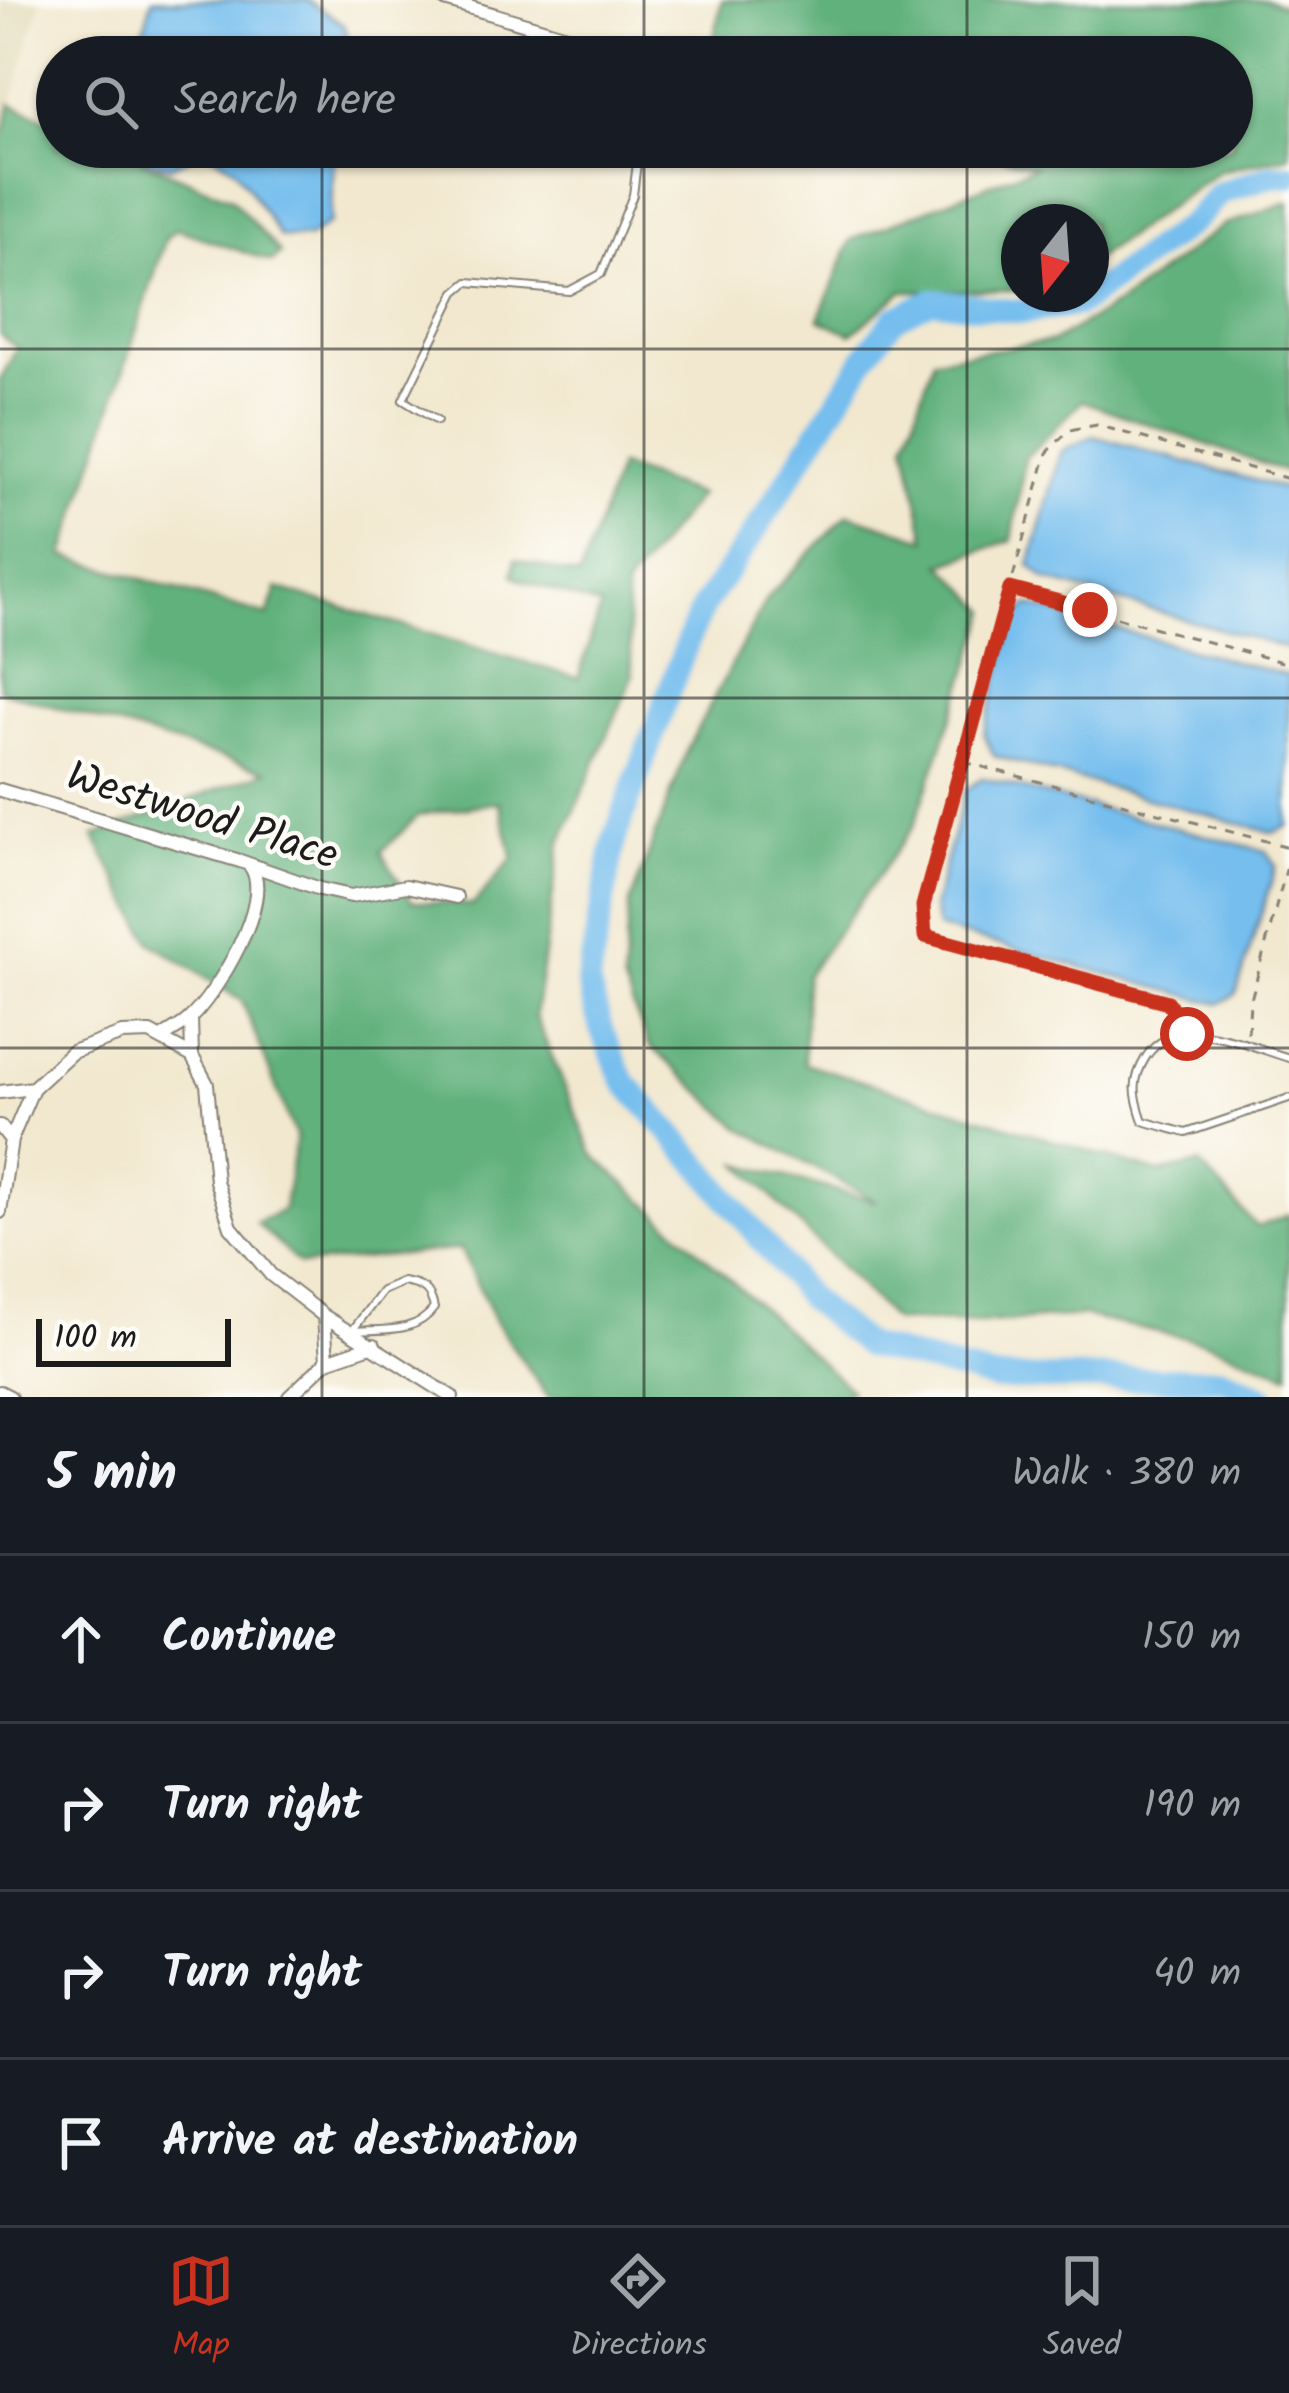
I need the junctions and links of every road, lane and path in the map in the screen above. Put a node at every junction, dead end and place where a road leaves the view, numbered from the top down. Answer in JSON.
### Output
{"nodes":[{"id":1,"x":446,"y":0,"type":"edge"},
{"id":2,"x":554,"y":36,"type":"edge"},
{"id":3,"x":636,"y":168,"type":"edge"},
{"id":4,"x":437,"y":421,"type":"dead end"},
{"id":5,"x":1289,"y":479,"type":"edge"},
{"id":6,"x":1010,"y":589,"type":"junction"},
{"id":7,"x":1289,"y":664,"type":"edge"},
{"id":8,"x":963,"y":762,"type":"junction"},
{"id":9,"x":0,"y":790,"type":"edge"},
{"id":10,"x":1289,"y":847,"type":"edge"},
{"id":11,"x":1289,"y":859,"type":"edge"},
{"id":12,"x":249,"y":865,"type":"junction"},
{"id":13,"x":456,"y":897,"type":"dead end"},
{"id":14,"x":191,"y":1018,"type":"junction"},
{"id":15,"x":1187,"y":1034,"type":"junction"},
{"id":16,"x":164,"y":1037,"type":"junction"},
{"id":17,"x":1247,"y":1046,"type":"junction"},
{"id":18,"x":192,"y":1056,"type":"junction"},
{"id":19,"x":1289,"y":1058,"type":"edge"},
{"id":20,"x":33,"y":1088,"type":"junction"},
{"id":21,"x":0,"y":1092,"type":"edge"},
{"id":22,"x":1289,"y":1098,"type":"edge"},
{"id":23,"x":0,"y":1126,"type":"edge"},
{"id":24,"x":11,"y":1140,"type":"junction"},
{"id":25,"x":0,"y":1212,"type":"edge"},
{"id":26,"x":324,"y":1316,"type":"junction"},
{"id":27,"x":352,"y":1331,"type":"junction"},
{"id":28,"x":374,"y":1346,"type":"junction"},
{"id":29,"x":327,"y":1361,"type":"junction"},
{"id":30,"x":0,"y":1392,"type":"edge"},
{"id":31,"x":10,"y":1397,"type":"edge"},
{"id":32,"x":289,"y":1397,"type":"edge"},
{"id":33,"x":452,"y":1397,"type":"edge"}],
"edges":[{"from":1,"to":2,"type":"street"},
{"from":3,"to":4,"type":"lane"},
{"from":5,"to":6,"type":"path"},
{"from":6,"to":7,"type":"path"},
{"from":6,"to":8,"type":"path"},
{"from":8,"to":10,"type":"path"},
{"from":8,"to":15,"type":"path"},
{"from":9,"to":12,"type":"street","name":"Westwood Place"},
{"from":11,"to":17,"type":"path"},
{"from":12,"to":13,"type":"street","name":"Westwood Place"},
{"from":12,"to":14,"type":"street"},
{"from":14,"to":16,"type":"street"},
{"from":14,"to":18,"type":"street"},
{"from":15,"to":17,"type":"lane"},
{"from":15,"to":22,"type":"lane"},
{"from":16,"to":18,"type":"street"},
{"from":16,"to":20,"type":"street"},
{"from":17,"to":19,"type":"lane"},
{"from":18,"to":26,"type":"street"},
{"from":20,"to":21,"type":"street"},
{"from":20,"to":24,"type":"street"},
{"from":23,"to":24,"type":"street"},
{"from":24,"to":25,"type":"street"},
{"from":26,"to":27,"type":"street"},
{"from":26,"to":29,"type":"street"},
{"from":27,"to":27,"type":"lane"},
{"from":27,"to":28,"type":"street"},
{"from":28,"to":29,"type":"street"},
{"from":28,"to":33,"type":"street"},
{"from":29,"to":32,"type":"street"},
{"from":30,"to":31,"type":"street"}]}
